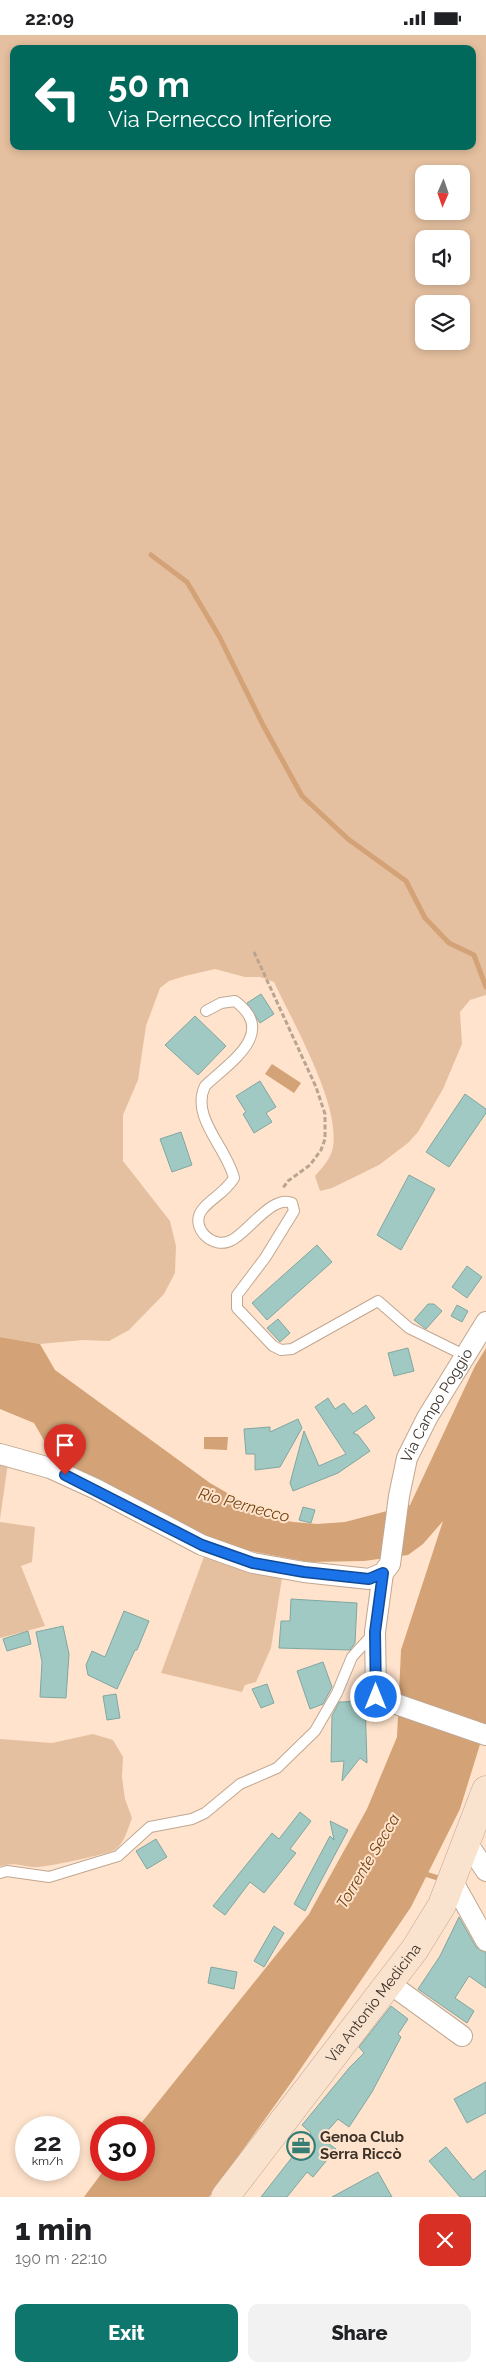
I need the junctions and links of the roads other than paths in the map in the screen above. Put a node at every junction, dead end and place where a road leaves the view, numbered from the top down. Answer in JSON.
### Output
{"nodes":[{"id":1,"x":206,"y":1011,"type":"dead end"},
{"id":2,"x":486,"y":1322,"type":"edge"},
{"id":3,"x":466,"y":1356,"type":"junction"},
{"id":4,"x":0,"y":1454,"type":"edge"},
{"id":5,"x":386,"y":1569,"type":"junction"},
{"id":6,"x":375,"y":1632,"type":"junction"},
{"id":7,"x":486,"y":1735,"type":"edge"},
{"id":8,"x":486,"y":1790,"type":"edge"},
{"id":9,"x":466,"y":1841,"type":"junction"},
{"id":10,"x":486,"y":1871,"type":"edge"},
{"id":11,"x":0,"y":1873,"type":"edge"},
{"id":12,"x":452,"y":1880,"type":"junction"},
{"id":13,"x":486,"y":1941,"type":"edge"},
{"id":14,"x":389,"y":1983,"type":"junction"},
{"id":15,"x":462,"y":2036,"type":"dead end"},
{"id":16,"x":225,"y":2197,"type":"edge"}],
"edges":[{"from":1,"to":3,"type":"lane"},
{"from":2,"to":3,"type":"street","name":"Via Campo Poggio"},
{"from":3,"to":5,"type":"street","name":"Via Campo Poggio"},
{"from":4,"to":5,"type":"street"},
{"from":5,"to":6,"type":"street","name":"Via Campo Poggio"},
{"from":6,"to":7,"type":"street","name":"Via Campo Poggio"},
{"from":6,"to":11,"type":"lane"},
{"from":8,"to":9,"type":"main road","name":"Via Antonio Medicina"},
{"from":9,"to":10,"type":"street"},
{"from":9,"to":12,"type":"main road","name":"Via Antonio Medicina"},
{"from":12,"to":13,"type":"street"},
{"from":12,"to":14,"type":"main road","name":"Via Antonio Medicina"},
{"from":14,"to":15,"type":"street"},
{"from":14,"to":16,"type":"main road","name":"Via Antonio Medicina"}]}
